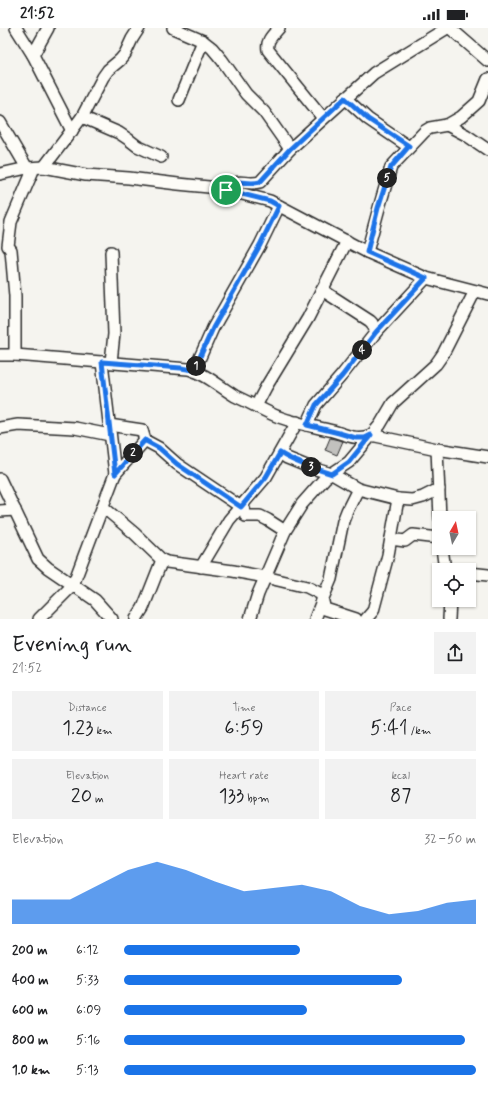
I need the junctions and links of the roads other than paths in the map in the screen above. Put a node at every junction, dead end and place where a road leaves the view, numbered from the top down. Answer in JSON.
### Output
{"nodes":[{"id":1,"x":16,"y":28,"type":"edge"},
{"id":2,"x":48,"y":28,"type":"edge"},
{"id":3,"x":139,"y":28,"type":"edge"},
{"id":4,"x":173,"y":28,"type":"edge"},
{"id":5,"x":279,"y":28,"type":"edge"},
{"id":6,"x":448,"y":28,"type":"edge"},
{"id":7,"x":203,"y":41,"type":"junction"},
{"id":8,"x":33,"y":56,"type":"junction"},
{"id":9,"x":488,"y":61,"type":"edge"},
{"id":10,"x":488,"y":79,"type":"edge"},
{"id":11,"x":345,"y":98,"type":"junction"},
{"id":12,"x":179,"y":100,"type":"dead end"},
{"id":13,"x":82,"y":117,"type":"junction"},
{"id":14,"x":323,"y":118,"type":"junction"},
{"id":15,"x":0,"y":122,"type":"edge"},
{"id":16,"x":447,"y":125,"type":"junction"},
{"id":17,"x":72,"y":131,"type":"junction"},
{"id":18,"x":409,"y":146,"type":"junction"},
{"id":19,"x":290,"y":149,"type":"junction"},
{"id":20,"x":488,"y":150,"type":"edge"},
{"id":21,"x":161,"y":157,"type":"dead end"},
{"id":22,"x":35,"y":167,"type":"junction"},
{"id":23,"x":0,"y":174,"type":"edge"},
{"id":24,"x":260,"y":182,"type":"junction"},
{"id":25,"x":226,"y":190,"type":"junction"},
{"id":26,"x":274,"y":203,"type":"junction"},
{"id":27,"x":347,"y":241,"type":"junction"},
{"id":28,"x":111,"y":252,"type":"dead end"},
{"id":29,"x":367,"y":252,"type":"junction"},
{"id":30,"x":426,"y":278,"type":"junction"},
{"id":31,"x":322,"y":290,"type":"junction"},
{"id":32,"x":475,"y":291,"type":"junction"},
{"id":33,"x":488,"y":294,"type":"edge"},
{"id":34,"x":376,"y":332,"type":"junction"},
{"id":35,"x":0,"y":355,"type":"edge"},
{"id":36,"x":15,"y":355,"type":"junction"},
{"id":37,"x":107,"y":362,"type":"junction"},
{"id":38,"x":194,"y":370,"type":"junction"},
{"id":39,"x":256,"y":406,"type":"junction"},
{"id":40,"x":302,"y":423,"type":"junction"},
{"id":41,"x":0,"y":428,"type":"edge"},
{"id":42,"x":110,"y":430,"type":"junction"},
{"id":43,"x":371,"y":435,"type":"junction"},
{"id":44,"x":145,"y":440,"type":"junction"},
{"id":45,"x":437,"y":449,"type":"junction"},
{"id":46,"x":280,"y":453,"type":"junction"},
{"id":47,"x":488,"y":457,"type":"edge"},
{"id":48,"x":115,"y":474,"type":"junction"},
{"id":49,"x":332,"y":474,"type":"junction"},
{"id":50,"x":0,"y":479,"type":"edge"},
{"id":51,"x":358,"y":489,"type":"junction"},
{"id":52,"x":439,"y":489,"type":"junction"},
{"id":53,"x":398,"y":499,"type":"junction"},
{"id":54,"x":103,"y":507,"type":"junction"},
{"id":55,"x":241,"y":507,"type":"junction"},
{"id":56,"x":14,"y":510,"type":"junction"},
{"id":57,"x":440,"y":511,"type":"edge"},
{"id":58,"x":0,"y":512,"type":"edge"},
{"id":59,"x":285,"y":531,"type":"junction"},
{"id":60,"x":432,"y":537,"type":"edge"},
{"id":61,"x":391,"y":539,"type":"junction"},
{"id":62,"x":162,"y":560,"type":"junction"},
{"id":63,"x":202,"y":567,"type":"junction"},
{"id":64,"x":476,"y":574,"type":"edge"},
{"id":65,"x":488,"y":575,"type":"edge"},
{"id":66,"x":265,"y":577,"type":"junction"},
{"id":67,"x":73,"y":586,"type":"junction"},
{"id":68,"x":323,"y":598,"type":"junction"},
{"id":69,"x":450,"y":607,"type":"edge"},
{"id":70,"x":39,"y":619,"type":"edge"},
{"id":71,"x":112,"y":619,"type":"edge"},
{"id":72,"x":136,"y":619,"type":"edge"},
{"id":73,"x":250,"y":619,"type":"edge"},
{"id":74,"x":315,"y":619,"type":"edge"},
{"id":75,"x":356,"y":619,"type":"edge"},
{"id":76,"x":366,"y":619,"type":"edge"},
{"id":77,"x":449,"y":619,"type":"edge"}],
"edges":[{"from":1,"to":8,"type":"street"},
{"from":2,"to":8,"type":"street"},
{"from":3,"to":13,"type":"street"},
{"from":4,"to":7,"type":"street"},
{"from":5,"to":14,"type":"street"},
{"from":6,"to":9,"type":"street"},
{"from":6,"to":11,"type":"street"},
{"from":7,"to":12,"type":"street"},
{"from":7,"to":19,"type":"street"},
{"from":8,"to":17,"type":"street"},
{"from":10,"to":16,"type":"street"},
{"from":11,"to":14,"type":"street"},
{"from":11,"to":18,"type":"street"},
{"from":13,"to":17,"type":"street"},
{"from":13,"to":21,"type":"street"},
{"from":14,"to":19,"type":"street"},
{"from":15,"to":22,"type":"street"},
{"from":16,"to":18,"type":"street"},
{"from":16,"to":20,"type":"street"},
{"from":17,"to":22,"type":"street"},
{"from":18,"to":29,"type":"street"},
{"from":19,"to":24,"type":"street"},
{"from":22,"to":23,"type":"street"},
{"from":22,"to":25,"type":"street"},
{"from":22,"to":36,"type":"street"},
{"from":24,"to":25,"type":"street"},
{"from":24,"to":26,"type":"street"},
{"from":25,"to":26,"type":"street"},
{"from":26,"to":27,"type":"street"},
{"from":26,"to":38,"type":"street"},
{"from":27,"to":29,"type":"street"},
{"from":27,"to":31,"type":"street"},
{"from":28,"to":37,"type":"street"},
{"from":29,"to":30,"type":"street"},
{"from":30,"to":32,"type":"street"},
{"from":30,"to":34,"type":"street"},
{"from":31,"to":34,"type":"street"},
{"from":31,"to":39,"type":"street"},
{"from":32,"to":33,"type":"street"},
{"from":32,"to":43,"type":"street"},
{"from":34,"to":40,"type":"street"},
{"from":35,"to":36,"type":"street"},
{"from":36,"to":37,"type":"street"},
{"from":37,"to":38,"type":"street"},
{"from":37,"to":42,"type":"street"},
{"from":38,"to":39,"type":"street"},
{"from":39,"to":40,"type":"street"},
{"from":40,"to":43,"type":"street"},
{"from":40,"to":46,"type":"street"},
{"from":41,"to":42,"type":"street"},
{"from":42,"to":44,"type":"street"},
{"from":42,"to":48,"type":"street"},
{"from":43,"to":45,"type":"street"},
{"from":43,"to":49,"type":"street"},
{"from":44,"to":48,"type":"street"},
{"from":44,"to":55,"type":"street"},
{"from":45,"to":47,"type":"street"},
{"from":45,"to":52,"type":"street"},
{"from":46,"to":49,"type":"street"},
{"from":46,"to":55,"type":"street"},
{"from":48,"to":54,"type":"street"},
{"from":49,"to":51,"type":"street"},
{"from":49,"to":59,"type":"street"},
{"from":50,"to":56,"type":"street"},
{"from":51,"to":53,"type":"street"},
{"from":51,"to":68,"type":"street"},
{"from":52,"to":53,"type":"street"},
{"from":52,"to":57,"type":"street"},
{"from":53,"to":61,"type":"street"},
{"from":54,"to":62,"type":"street"},
{"from":54,"to":67,"type":"street"},
{"from":55,"to":59,"type":"street"},
{"from":55,"to":63,"type":"street"},
{"from":56,"to":58,"type":"street"},
{"from":56,"to":67,"type":"street"},
{"from":59,"to":66,"type":"street"},
{"from":60,"to":61,"type":"street"},
{"from":61,"to":76,"type":"street"},
{"from":62,"to":63,"type":"street"},
{"from":62,"to":72,"type":"street"},
{"from":63,"to":66,"type":"street"},
{"from":64,"to":65,"type":"street"},
{"from":66,"to":68,"type":"street"},
{"from":66,"to":73,"type":"street"},
{"from":67,"to":70,"type":"street"},
{"from":67,"to":71,"type":"street"},
{"from":68,"to":74,"type":"street"},
{"from":68,"to":75,"type":"street"},
{"from":69,"to":77,"type":"street"}]}
